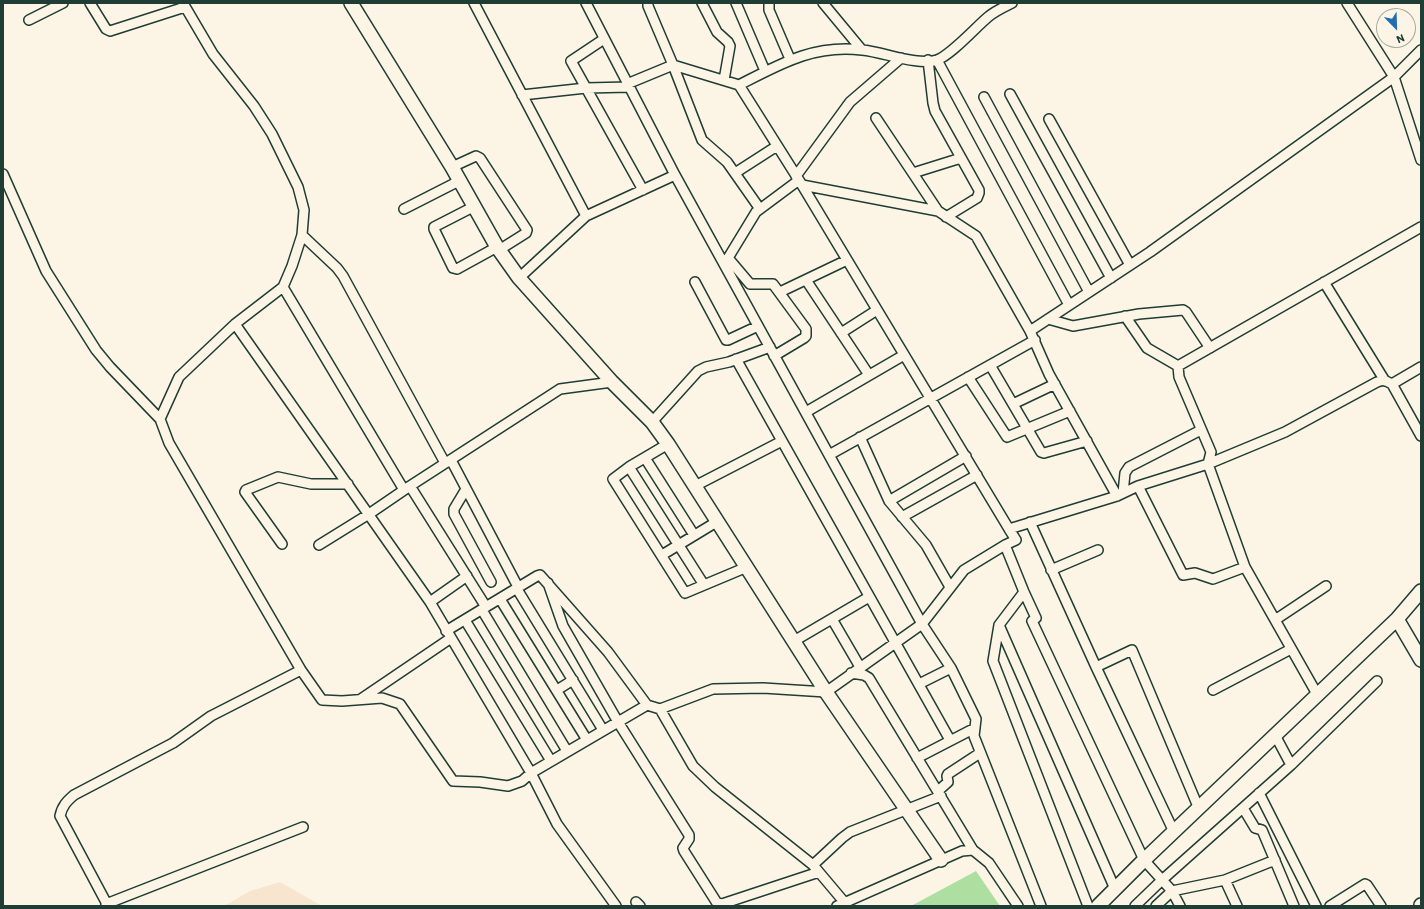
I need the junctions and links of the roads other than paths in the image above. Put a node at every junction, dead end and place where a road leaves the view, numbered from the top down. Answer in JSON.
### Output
{"nodes":[{"id":1,"x":63,"y":3,"type":"edge"},
{"id":2,"x":90,"y":3,"type":"edge"},
{"id":3,"x":351,"y":3,"type":"edge"},
{"id":4,"x":474,"y":3,"type":"edge"},
{"id":5,"x":586,"y":3,"type":"edge"},
{"id":6,"x":645,"y":3,"type":"edge"},
{"id":7,"x":702,"y":3,"type":"edge"},
{"id":8,"x":736,"y":3,"type":"edge"},
{"id":9,"x":769,"y":3,"type":"edge"},
{"id":10,"x":824,"y":3,"type":"edge"},
{"id":11,"x":1012,"y":3,"type":"edge"},
{"id":12,"x":1347,"y":3,"type":"edge"},
{"id":13,"x":184,"y":5,"type":"edge"},
{"id":14,"x":29,"y":20,"type":"dead end"},
{"id":15,"x":604,"y":39,"type":"junction"},
{"id":16,"x":862,"y":50,"type":"junction"},
{"id":17,"x":1421,"y":50,"type":"edge"},
{"id":18,"x":901,"y":58,"type":"junction"},
{"id":19,"x":790,"y":59,"type":"junction"},
{"id":20,"x":932,"y":60,"type":"junction"},
{"id":21,"x":673,"y":64,"type":"junction"},
{"id":22,"x":766,"y":71,"type":"junction"},
{"id":23,"x":1394,"y":77,"type":"junction"},
{"id":24,"x":724,"y":80,"type":"junction"},
{"id":25,"x":628,"y":85,"type":"junction"},
{"id":26,"x":739,"y":85,"type":"junction"},
{"id":27,"x":586,"y":88,"type":"junction"},
{"id":28,"x":1010,"y":94,"type":"dead end"},
{"id":29,"x":522,"y":95,"type":"junction"},
{"id":30,"x":984,"y":97,"type":"dead end"},
{"id":31,"x":876,"y":118,"type":"dead end"},
{"id":32,"x":1049,"y":119,"type":"dead end"},
{"id":33,"x":777,"y":146,"type":"junction"},
{"id":34,"x":961,"y":158,"type":"junction"},
{"id":35,"x":1421,"y":160,"type":"edge"},
{"id":36,"x":452,"y":168,"type":"junction"},
{"id":37,"x":735,"y":173,"type":"junction"},
{"id":38,"x":913,"y":173,"type":"junction"},
{"id":39,"x":3,"y":174,"type":"edge"},
{"id":40,"x":674,"y":175,"type":"junction"},
{"id":41,"x":799,"y":180,"type":"junction"},
{"id":42,"x":459,"y":181,"type":"junction"},
{"id":43,"x":643,"y":190,"type":"junction"},
{"id":44,"x":473,"y":207,"type":"junction"},
{"id":45,"x":404,"y":209,"type":"dead end"},
{"id":46,"x":760,"y":209,"type":"junction"},
{"id":47,"x":938,"y":211,"type":"junction"},
{"id":48,"x":586,"y":216,"type":"junction"},
{"id":49,"x":946,"y":217,"type":"junction"},
{"id":50,"x":1421,"y":227,"type":"edge"},
{"id":51,"x":302,"y":235,"type":"junction"},
{"id":52,"x":498,"y":249,"type":"junction"},
{"id":53,"x":847,"y":260,"type":"junction"},
{"id":54,"x":726,"y":261,"type":"junction"},
{"id":55,"x":1130,"y":265,"type":"junction"},
{"id":56,"x":519,"y":278,"type":"junction"},
{"id":57,"x":1111,"y":278,"type":"junction"},
{"id":58,"x":806,"y":280,"type":"junction"},
{"id":59,"x":695,"y":282,"type":"dead end"},
{"id":60,"x":1324,"y":282,"type":"junction"},
{"id":61,"x":283,"y":287,"type":"junction"},
{"id":62,"x":780,"y":292,"type":"junction"},
{"id":63,"x":1089,"y":292,"type":"junction"},
{"id":64,"x":1069,"y":305,"type":"junction"},
{"id":65,"x":877,"y":310,"type":"junction"},
{"id":66,"x":1125,"y":316,"type":"junction"},
{"id":67,"x":1048,"y":319,"type":"junction"},
{"id":68,"x":235,"y":324,"type":"junction"},
{"id":69,"x":758,"y":326,"type":"junction"},
{"id":70,"x":1030,"y":330,"type":"junction"},
{"id":71,"x":841,"y":333,"type":"junction"},
{"id":72,"x":1035,"y":340,"type":"junction"},
{"id":73,"x":770,"y":347,"type":"junction"},
{"id":74,"x":1210,"y":348,"type":"junction"},
{"id":75,"x":904,"y":355,"type":"junction"},
{"id":76,"x":774,"y":356,"type":"junction"},
{"id":77,"x":736,"y":359,"type":"junction"},
{"id":78,"x":990,"y":365,"type":"junction"},
{"id":79,"x":1178,"y":366,"type":"junction"},
{"id":80,"x":1421,"y":367,"type":"edge"},
{"id":81,"x":869,"y":375,"type":"junction"},
{"id":82,"x":968,"y":377,"type":"junction"},
{"id":83,"x":612,"y":382,"type":"junction"},
{"id":84,"x":1388,"y":383,"type":"junction"},
{"id":85,"x":1055,"y":384,"type":"junction"},
{"id":86,"x":931,"y":399,"type":"junction"},
{"id":87,"x":1013,"y":404,"type":"junction"},
{"id":88,"x":1070,"y":411,"type":"junction"},
{"id":89,"x":806,"y":412,"type":"junction"},
{"id":90,"x":160,"y":419,"type":"junction"},
{"id":91,"x":652,"y":422,"type":"junction"},
{"id":92,"x":1027,"y":429,"type":"junction"},
{"id":93,"x":1201,"y":430,"type":"junction"},
{"id":94,"x":1421,"y":436,"type":"edge"},
{"id":95,"x":860,"y":437,"type":"junction"},
{"id":96,"x":782,"y":441,"type":"junction"},
{"id":97,"x":1087,"y":441,"type":"junction"},
{"id":98,"x":668,"y":444,"type":"junction"},
{"id":99,"x":829,"y":455,"type":"junction"},
{"id":100,"x":966,"y":456,"type":"junction"},
{"id":101,"x":645,"y":458,"type":"junction"},
{"id":102,"x":448,"y":461,"type":"junction"},
{"id":103,"x":1208,"y":464,"type":"junction"},
{"id":104,"x":629,"y":467,"type":"junction"},
{"id":105,"x":977,"y":476,"type":"junction"},
{"id":106,"x":348,"y":484,"type":"junction"},
{"id":107,"x":695,"y":486,"type":"junction"},
{"id":108,"x":1138,"y":486,"type":"junction"},
{"id":109,"x":407,"y":488,"type":"junction"},
{"id":110,"x":466,"y":489,"type":"junction"},
{"id":111,"x":1120,"y":494,"type":"junction"},
{"id":112,"x":889,"y":501,"type":"junction"},
{"id":113,"x":369,"y":514,"type":"junction"},
{"id":114,"x":902,"y":517,"type":"junction"},
{"id":115,"x":718,"y":521,"type":"junction"},
{"id":116,"x":1030,"y":522,"type":"junction"},
{"id":117,"x":1009,"y":529,"type":"junction"},
{"id":118,"x":694,"y":535,"type":"junction"},
{"id":119,"x":282,"y":544,"type":"dead end"},
{"id":120,"x":320,"y":545,"type":"dead end"},
{"id":121,"x":678,"y":545,"type":"junction"},
{"id":122,"x":1005,"y":545,"type":"junction"},
{"id":123,"x":1098,"y":550,"type":"dead end"},
{"id":124,"x":662,"y":555,"type":"junction"},
{"id":125,"x":747,"y":567,"type":"junction"},
{"id":126,"x":1245,"y":568,"type":"junction"},
{"id":127,"x":1051,"y":570,"type":"junction"},
{"id":128,"x":467,"y":576,"type":"junction"},
{"id":129,"x":491,"y":582,"type":"dead end"},
{"id":130,"x":548,"y":583,"type":"junction"},
{"id":131,"x":704,"y":585,"type":"junction"},
{"id":132,"x":1326,"y":586,"type":"dead end"},
{"id":133,"x":950,"y":587,"type":"junction"},
{"id":134,"x":517,"y":588,"type":"junction"},
{"id":135,"x":1421,"y":591,"type":"edge"},
{"id":136,"x":1024,"y":592,"type":"junction"},
{"id":137,"x":869,"y":597,"type":"junction"},
{"id":138,"x":500,"y":599,"type":"junction"},
{"id":139,"x":430,"y":602,"type":"junction"},
{"id":140,"x":484,"y":609,"type":"junction"},
{"id":141,"x":832,"y":619,"type":"junction"},
{"id":142,"x":1396,"y":619,"type":"junction"},
{"id":143,"x":465,"y":620,"type":"junction"},
{"id":144,"x":1275,"y":620,"type":"junction"},
{"id":145,"x":922,"y":624,"type":"junction"},
{"id":146,"x":999,"y":626,"type":"junction"},
{"id":147,"x":448,"y":635,"type":"junction"},
{"id":148,"x":794,"y":642,"type":"junction"},
{"id":149,"x":896,"y":643,"type":"junction"},
{"id":150,"x":1291,"y":649,"type":"junction"},
{"id":151,"x":1421,"y":660,"type":"edge"},
{"id":152,"x":1096,"y":666,"type":"junction"},
{"id":153,"x":860,"y":667,"type":"junction"},
{"id":154,"x":951,"y":668,"type":"junction"},
{"id":155,"x":301,"y":670,"type":"junction"},
{"id":156,"x":851,"y":673,"type":"junction"},
{"id":157,"x":572,"y":680,"type":"junction"},
{"id":158,"x":1377,"y":681,"type":"dead end"},
{"id":159,"x":919,"y":684,"type":"junction"},
{"id":160,"x":557,"y":690,"type":"junction"},
{"id":161,"x":1213,"y":690,"type":"dead end"},
{"id":162,"x":826,"y":692,"type":"junction"},
{"id":163,"x":1317,"y":694,"type":"junction"},
{"id":164,"x":360,"y":700,"type":"junction"},
{"id":165,"x":647,"y":705,"type":"junction"},
{"id":166,"x":660,"y":709,"type":"junction"},
{"id":167,"x":618,"y":722,"type":"junction"},
{"id":168,"x":975,"y":728,"type":"junction"},
{"id":169,"x":603,"y":730,"type":"junction"},
{"id":170,"x":1275,"y":735,"type":"junction"},
{"id":171,"x":587,"y":740,"type":"junction"},
{"id":172,"x":950,"y":740,"type":"junction"},
{"id":173,"x":568,"y":751,"type":"junction"},
{"id":174,"x":980,"y":753,"type":"junction"},
{"id":175,"x":918,"y":758,"type":"junction"},
{"id":176,"x":551,"y":761,"type":"junction"},
{"id":177,"x":1291,"y":765,"type":"junction"},
{"id":178,"x":531,"y":773,"type":"junction"},
{"id":179,"x":1259,"y":793,"type":"junction"},
{"id":180,"x":939,"y":794,"type":"junction"},
{"id":181,"x":1243,"y":808,"type":"junction"},
{"id":182,"x":1199,"y":809,"type":"junction"},
{"id":183,"x":906,"y":810,"type":"junction"},
{"id":184,"x":303,"y":827,"type":"dead end"},
{"id":185,"x":1174,"y":832,"type":"junction"},
{"id":186,"x":973,"y":850,"type":"junction"},
{"id":187,"x":941,"y":860,"type":"junction"},
{"id":188,"x":1144,"y":860,"type":"junction"},
{"id":189,"x":1275,"y":860,"type":"junction"},
{"id":190,"x":816,"y":869,"type":"junction"},
{"id":191,"x":1162,"y":880,"type":"junction"},
{"id":192,"x":1226,"y":880,"type":"junction"},
{"id":193,"x":1115,"y":890,"type":"junction"},
{"id":194,"x":1172,"y":891,"type":"junction"},
{"id":195,"x":841,"y":904,"type":"edge"},
{"id":196,"x":107,"y":905,"type":"edge"},
{"id":197,"x":616,"y":906,"type":"edge"},
{"id":198,"x":1018,"y":906,"type":"edge"},
{"id":199,"x":1041,"y":906,"type":"edge"},
{"id":200,"x":1088,"y":906,"type":"edge"},
{"id":201,"x":1098,"y":906,"type":"edge"},
{"id":202,"x":1136,"y":906,"type":"edge"},
{"id":203,"x":1156,"y":906,"type":"edge"},
{"id":204,"x":1180,"y":906,"type":"edge"},
{"id":205,"x":1237,"y":906,"type":"edge"},
{"id":206,"x":1294,"y":906,"type":"edge"},
{"id":207,"x":1316,"y":906,"type":"edge"},
{"id":208,"x":1330,"y":906,"type":"edge"},
{"id":209,"x":1381,"y":906,"type":"edge"}],
"edges":[{"from":1,"to":14,"type":"street"},
{"from":2,"to":13,"type":"street"},
{"from":3,"to":36,"type":"street"},
{"from":4,"to":29,"type":"street"},
{"from":5,"to":15,"type":"street"},
{"from":6,"to":21,"type":"street"},
{"from":7,"to":24,"type":"street"},
{"from":8,"to":22,"type":"street"},
{"from":9,"to":19,"type":"street"},
{"from":10,"to":16,"type":"street"},
{"from":11,"to":20,"type":"street"},
{"from":12,"to":23,"type":"street"},
{"from":13,"to":51,"type":"street"},
{"from":15,"to":25,"type":"street"},
{"from":15,"to":27,"type":"street"},
{"from":16,"to":18,"type":"street"},
{"from":16,"to":19,"type":"street"},
{"from":17,"to":23,"type":"street"},
{"from":18,"to":20,"type":"street"},
{"from":18,"to":41,"type":"street"},
{"from":19,"to":22,"type":"street"},
{"from":20,"to":34,"type":"street"},
{"from":20,"to":64,"type":"street"},
{"from":21,"to":24,"type":"street"},
{"from":21,"to":25,"type":"street"},
{"from":21,"to":37,"type":"street"},
{"from":22,"to":26,"type":"street"},
{"from":23,"to":35,"type":"street"},
{"from":23,"to":55,"type":"street"},
{"from":24,"to":26,"type":"street"},
{"from":25,"to":27,"type":"street"},
{"from":25,"to":40,"type":"street"},
{"from":26,"to":33,"type":"street"},
{"from":27,"to":29,"type":"street"},
{"from":27,"to":43,"type":"street"},
{"from":28,"to":57,"type":"street"},
{"from":29,"to":48,"type":"street"},
{"from":30,"to":63,"type":"street"},
{"from":31,"to":38,"type":"street"},
{"from":32,"to":55,"type":"street"},
{"from":33,"to":37,"type":"street"},
{"from":33,"to":41,"type":"street"},
{"from":34,"to":38,"type":"street"},
{"from":34,"to":49,"type":"street"},
{"from":36,"to":42,"type":"street"},
{"from":36,"to":52,"type":"street"},
{"from":37,"to":46,"type":"street"},
{"from":38,"to":47,"type":"street"},
{"from":39,"to":90,"type":"street"},
{"from":40,"to":43,"type":"street"},
{"from":40,"to":54,"type":"street"},
{"from":41,"to":46,"type":"street"},
{"from":41,"to":47,"type":"street"},
{"from":41,"to":53,"type":"street"},
{"from":42,"to":44,"type":"street"},
{"from":42,"to":45,"type":"street"},
{"from":43,"to":48,"type":"street"},
{"from":44,"to":52,"type":"street"},
{"from":44,"to":52,"type":"street"},
{"from":46,"to":54,"type":"street"},
{"from":47,"to":49,"type":"street"},
{"from":48,"to":56,"type":"street"},
{"from":49,"to":70,"type":"street"},
{"from":50,"to":60,"type":"street"},
{"from":51,"to":61,"type":"street"},
{"from":51,"to":102,"type":"street"},
{"from":52,"to":56,"type":"street"},
{"from":53,"to":58,"type":"street"},
{"from":53,"to":65,"type":"street"},
{"from":54,"to":62,"type":"street"},
{"from":54,"to":69,"type":"street"},
{"from":55,"to":57,"type":"street"},
{"from":56,"to":83,"type":"street"},
{"from":57,"to":63,"type":"street"},
{"from":58,"to":62,"type":"street"},
{"from":58,"to":71,"type":"street"},
{"from":59,"to":69,"type":"street"},
{"from":60,"to":74,"type":"street"},
{"from":60,"to":84,"type":"street"},
{"from":61,"to":68,"type":"street"},
{"from":61,"to":109,"type":"street"},
{"from":62,"to":76,"type":"street"},
{"from":63,"to":64,"type":"street"},
{"from":64,"to":67,"type":"street"},
{"from":65,"to":71,"type":"street"},
{"from":65,"to":75,"type":"street"},
{"from":66,"to":67,"type":"street"},
{"from":66,"to":74,"type":"street"},
{"from":66,"to":79,"type":"street"},
{"from":67,"to":70,"type":"street"},
{"from":68,"to":90,"type":"street"},
{"from":68,"to":106,"type":"street"},
{"from":69,"to":73,"type":"street"},
{"from":70,"to":72,"type":"street"},
{"from":71,"to":81,"type":"street"},
{"from":72,"to":78,"type":"street"},
{"from":72,"to":85,"type":"street"},
{"from":73,"to":76,"type":"street"},
{"from":73,"to":77,"type":"street"},
{"from":74,"to":79,"type":"street"},
{"from":75,"to":81,"type":"street"},
{"from":75,"to":86,"type":"street"},
{"from":76,"to":89,"type":"street"},
{"from":77,"to":91,"type":"street"},
{"from":77,"to":96,"type":"street"},
{"from":78,"to":82,"type":"street"},
{"from":78,"to":87,"type":"street"},
{"from":79,"to":93,"type":"street"},
{"from":80,"to":84,"type":"street"},
{"from":81,"to":89,"type":"street"},
{"from":82,"to":86,"type":"street"},
{"from":82,"to":92,"type":"street"},
{"from":83,"to":91,"type":"street"},
{"from":83,"to":102,"type":"street"},
{"from":84,"to":94,"type":"street"},
{"from":84,"to":103,"type":"street"},
{"from":85,"to":87,"type":"street"},
{"from":85,"to":88,"type":"street"},
{"from":86,"to":95,"type":"street"},
{"from":86,"to":100,"type":"street"},
{"from":87,"to":92,"type":"street"},
{"from":88,"to":92,"type":"street"},
{"from":88,"to":97,"type":"street"},
{"from":89,"to":99,"type":"street"},
{"from":90,"to":155,"type":"street"},
{"from":91,"to":98,"type":"street"},
{"from":92,"to":97,"type":"street"},
{"from":93,"to":103,"type":"street"},
{"from":93,"to":111,"type":"street"},
{"from":95,"to":99,"type":"street"},
{"from":95,"to":112,"type":"street"},
{"from":96,"to":107,"type":"street"},
{"from":96,"to":137,"type":"street"},
{"from":97,"to":111,"type":"street"},
{"from":98,"to":101,"type":"street"},
{"from":98,"to":107,"type":"street"},
{"from":99,"to":145,"type":"street"},
{"from":100,"to":105,"type":"street"},
{"from":100,"to":112,"type":"street"},
{"from":101,"to":104,"type":"street"},
{"from":101,"to":118,"type":"street"},
{"from":102,"to":109,"type":"street"},
{"from":102,"to":110,"type":"street"},
{"from":103,"to":108,"type":"street"},
{"from":103,"to":126,"type":"street"},
{"from":104,"to":121,"type":"street"},
{"from":104,"to":124,"type":"street"},
{"from":105,"to":114,"type":"street"},
{"from":105,"to":117,"type":"street"},
{"from":106,"to":113,"type":"street"},
{"from":106,"to":119,"type":"street"},
{"from":107,"to":115,"type":"street"},
{"from":108,"to":111,"type":"street"},
{"from":108,"to":126,"type":"street"},
{"from":109,"to":113,"type":"street"},
{"from":109,"to":128,"type":"street"},
{"from":110,"to":129,"type":"street"},
{"from":110,"to":134,"type":"street"},
{"from":111,"to":116,"type":"street"},
{"from":112,"to":114,"type":"street"},
{"from":113,"to":120,"type":"street"},
{"from":113,"to":139,"type":"street"},
{"from":114,"to":133,"type":"street"},
{"from":115,"to":118,"type":"street"},
{"from":115,"to":125,"type":"street"},
{"from":116,"to":117,"type":"street"},
{"from":116,"to":127,"type":"street"},
{"from":117,"to":122,"type":"street"},
{"from":118,"to":121,"type":"street"},
{"from":121,"to":124,"type":"street"},
{"from":121,"to":131,"type":"street"},
{"from":122,"to":133,"type":"street"},
{"from":122,"to":136,"type":"street"},
{"from":123,"to":127,"type":"street"},
{"from":124,"to":131,"type":"street"},
{"from":125,"to":131,"type":"street"},
{"from":125,"to":148,"type":"street"},
{"from":126,"to":144,"type":"street"},
{"from":127,"to":152,"type":"street"},
{"from":128,"to":139,"type":"street"},
{"from":128,"to":140,"type":"street"},
{"from":130,"to":134,"type":"street"},
{"from":130,"to":165,"type":"street"},
{"from":130,"to":167,"type":"street"},
{"from":132,"to":144,"type":"street"},
{"from":133,"to":145,"type":"street"},
{"from":134,"to":138,"type":"street"},
{"from":134,"to":157,"type":"street"},
{"from":135,"to":142,"type":"street"},
{"from":136,"to":146,"type":"street"},
{"from":136,"to":188,"type":"street"},
{"from":137,"to":141,"type":"street"},
{"from":137,"to":149,"type":"street"},
{"from":138,"to":140,"type":"street"},
{"from":138,"to":160,"type":"street"},
{"from":139,"to":147,"type":"street"},
{"from":140,"to":143,"type":"street"},
{"from":140,"to":173,"type":"street"},
{"from":141,"to":148,"type":"street"},
{"from":141,"to":153,"type":"street"},
{"from":142,"to":151,"type":"street"},
{"from":142,"to":163,"type":"street"},
{"from":143,"to":147,"type":"street"},
{"from":143,"to":176,"type":"street"},
{"from":144,"to":150,"type":"street"},
{"from":145,"to":149,"type":"street"},
{"from":145,"to":154,"type":"street"},
{"from":146,"to":193,"type":"street"},
{"from":146,"to":200,"type":"street"},
{"from":147,"to":164,"type":"street"},
{"from":147,"to":178,"type":"street"},
{"from":148,"to":162,"type":"street"},
{"from":149,"to":153,"type":"street"},
{"from":149,"to":159,"type":"street"},
{"from":150,"to":161,"type":"street"},
{"from":150,"to":163,"type":"street"},
{"from":152,"to":182,"type":"street"},
{"from":152,"to":185,"type":"street"},
{"from":153,"to":156,"type":"street"},
{"from":154,"to":159,"type":"street"},
{"from":154,"to":168,"type":"street"},
{"from":155,"to":164,"type":"street"},
{"from":155,"to":196,"type":"street"},
{"from":156,"to":162,"type":"street"},
{"from":156,"to":175,"type":"street"},
{"from":157,"to":160,"type":"street"},
{"from":157,"to":169,"type":"street"},
{"from":158,"to":177,"type":"street"},
{"from":159,"to":172,"type":"street"},
{"from":160,"to":171,"type":"street"},
{"from":162,"to":166,"type":"street"},
{"from":162,"to":183,"type":"street"},
{"from":163,"to":170,"type":"street"},
{"from":164,"to":178,"type":"street"},
{"from":165,"to":166,"type":"street"},
{"from":165,"to":167,"type":"street"},
{"from":166,"to":190,"type":"street"},
{"from":167,"to":169,"type":"street"},
{"from":167,"to":190,"type":"street"},
{"from":168,"to":172,"type":"street"},
{"from":168,"to":174,"type":"street"},
{"from":169,"to":171,"type":"street"},
{"from":170,"to":177,"type":"street"},
{"from":170,"to":182,"type":"street"},
{"from":171,"to":173,"type":"street"},
{"from":172,"to":175,"type":"street"},
{"from":173,"to":176,"type":"street"},
{"from":174,"to":180,"type":"street"},
{"from":174,"to":199,"type":"street"},
{"from":175,"to":180,"type":"street"},
{"from":176,"to":178,"type":"street"},
{"from":177,"to":179,"type":"street"},
{"from":178,"to":197,"type":"street"},
{"from":179,"to":181,"type":"street"},
{"from":179,"to":207,"type":"street"},
{"from":180,"to":183,"type":"street"},
{"from":180,"to":186,"type":"street"},
{"from":181,"to":189,"type":"street"},
{"from":181,"to":191,"type":"street"},
{"from":182,"to":185,"type":"street"},
{"from":183,"to":187,"type":"street"},
{"from":183,"to":190,"type":"street"},
{"from":184,"to":196,"type":"street"},
{"from":185,"to":188,"type":"street"},
{"from":186,"to":187,"type":"street"},
{"from":186,"to":198,"type":"street"},
{"from":187,"to":195,"type":"street"},
{"from":188,"to":191,"type":"street"},
{"from":188,"to":193,"type":"street"},
{"from":189,"to":192,"type":"street"},
{"from":189,"to":206,"type":"street"},
{"from":190,"to":195,"type":"street"},
{"from":191,"to":194,"type":"street"},
{"from":191,"to":202,"type":"street"},
{"from":192,"to":194,"type":"street"},
{"from":192,"to":205,"type":"street"},
{"from":193,"to":201,"type":"street"},
{"from":194,"to":203,"type":"street"},
{"from":194,"to":204,"type":"street"},
{"from":208,"to":209,"type":"street"}]}
